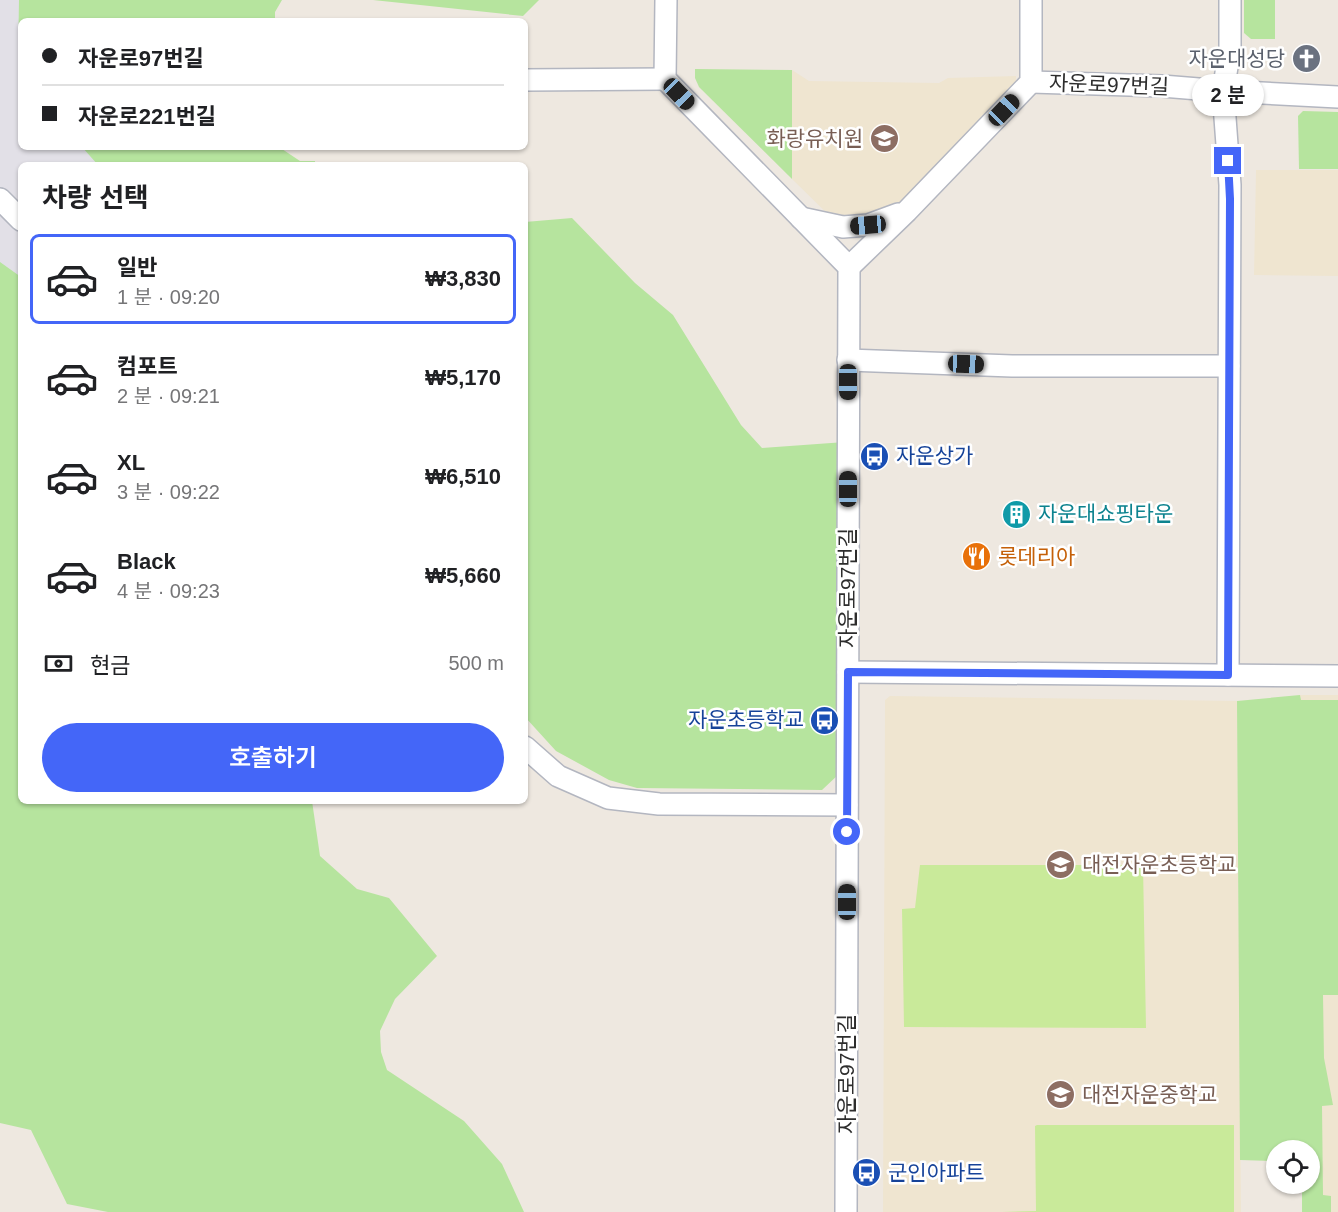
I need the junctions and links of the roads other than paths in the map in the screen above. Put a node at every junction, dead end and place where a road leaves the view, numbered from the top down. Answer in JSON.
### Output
{"nodes":[{"id":1,"x":666,"y":0,"type":"edge"},
{"id":2,"x":1031,"y":0,"type":"edge"},
{"id":3,"x":1230,"y":0,"type":"edge"},
{"id":4,"x":528,"y":80,"type":"edge"},
{"id":5,"x":665,"y":80,"type":"junction"},
{"id":6,"x":1031,"y":82,"type":"junction"},
{"id":7,"x":1223,"y":91,"type":"junction"},
{"id":8,"x":1338,"y":97,"type":"edge"},
{"id":9,"x":0,"y":199,"type":"edge"},
{"id":10,"x":907,"y":211,"type":"junction"},
{"id":11,"x":18,"y":217,"type":"edge"},
{"id":12,"x":801,"y":218,"type":"junction"},
{"id":13,"x":849,"y":267,"type":"junction"},
{"id":14,"x":848,"y":360,"type":"junction"},
{"id":15,"x":1229,"y":366,"type":"junction"},
{"id":16,"x":848,"y":672,"type":"junction"},
{"id":17,"x":1228,"y":675,"type":"junction"},
{"id":18,"x":1338,"y":676,"type":"edge"},
{"id":19,"x":528,"y":750,"type":"edge"},
{"id":20,"x":847,"y":805,"type":"junction"},
{"id":21,"x":846,"y":1212,"type":"edge"}],
"edges":[{"from":1,"to":5,"type":"street"},
{"from":2,"to":6,"type":"street","name":"자운로97번길"},
{"from":3,"to":7,"type":"street"},
{"from":4,"to":5,"type":"street"},
{"from":5,"to":12,"type":"street"},
{"from":6,"to":7,"type":"street","name":"자운로97번길"},
{"from":6,"to":10,"type":"street","name":"자운로97번길"},
{"from":7,"to":8,"type":"street","name":"자운로97번길"},
{"from":7,"to":15,"type":"street"},
{"from":9,"to":11,"type":"street"},
{"from":10,"to":12,"type":"street"},
{"from":10,"to":13,"type":"street","name":"자운로97번길"},
{"from":12,"to":13,"type":"street"},
{"from":13,"to":14,"type":"street","name":"자운로97번길"},
{"from":14,"to":15,"type":"street"},
{"from":14,"to":16,"type":"street","name":"자운로97번길"},
{"from":15,"to":17,"type":"street"},
{"from":16,"to":17,"type":"street"},
{"from":16,"to":20,"type":"street","name":"자운로97번길"},
{"from":17,"to":18,"type":"street"},
{"from":19,"to":20,"type":"street"},
{"from":20,"to":21,"type":"street","name":"자운로97번길"}]}
